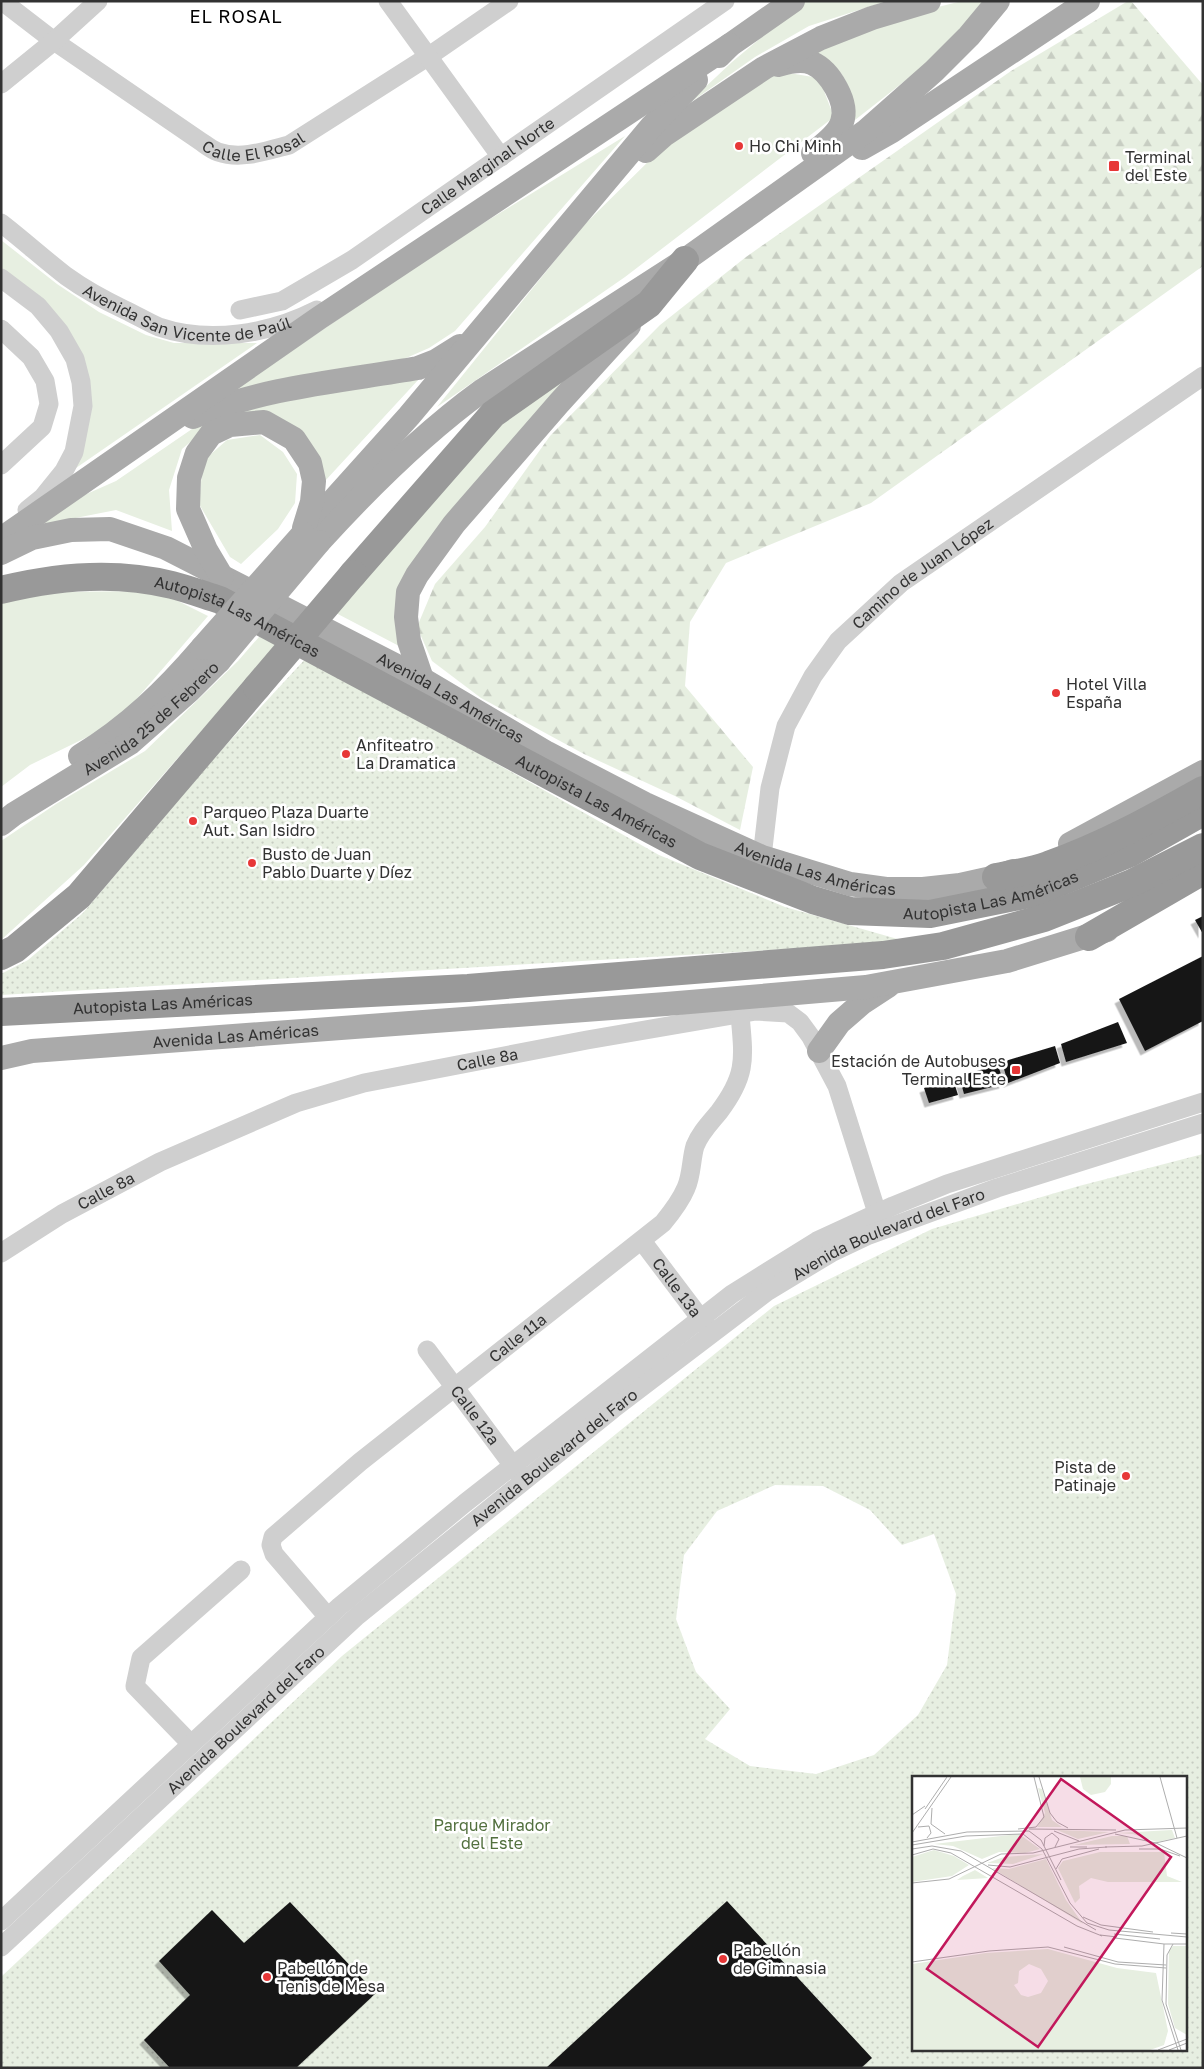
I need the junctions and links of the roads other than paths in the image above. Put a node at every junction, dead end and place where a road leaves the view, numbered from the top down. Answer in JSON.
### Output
{"nodes":[{"id":1,"x":2,"y":1,"type":"edge"},
{"id":2,"x":98,"y":1,"type":"edge"},
{"id":3,"x":388,"y":1,"type":"edge"},
{"id":4,"x":509,"y":1,"type":"edge"},
{"id":5,"x":725,"y":1,"type":"edge"},
{"id":6,"x":792,"y":1,"type":"edge"},
{"id":7,"x":929,"y":1,"type":"edge"},
{"id":8,"x":998,"y":1,"type":"edge"},
{"id":9,"x":1088,"y":1,"type":"edge"},
{"id":10,"x":54,"y":41,"type":"junction"},
{"id":11,"x":730,"y":45,"type":"junction"},
{"id":12,"x":429,"y":56,"type":"junction"},
{"id":13,"x":764,"y":68,"type":"junction"},
{"id":14,"x":1,"y":84,"type":"edge"},
{"id":15,"x":501,"y":157,"type":"junction"},
{"id":16,"x":782,"y":192,"type":"junction"},
{"id":17,"x":587,"y":205,"type":"junction"},
{"id":18,"x":1,"y":223,"type":"edge"},
{"id":19,"x":717,"y":236,"type":"junction"},
{"id":20,"x":685,"y":260,"type":"junction"},
{"id":21,"x":385,"y":276,"type":"junction"},
{"id":22,"x":1,"y":278,"type":"edge"},
{"id":23,"x":508,"y":299,"type":"junction"},
{"id":24,"x":649,"y":304,"type":"junction"},
{"id":25,"x":240,"y":310,"type":"dead end"},
{"id":26,"x":1,"y":329,"type":"edge"},
{"id":27,"x":1199,"y":384,"type":"edge"},
{"id":28,"x":147,"y":436,"type":"junction"},
{"id":29,"x":1,"y":465,"type":"edge"},
{"id":30,"x":1,"y":531,"type":"edge"},
{"id":31,"x":311,"y":538,"type":"junction"},
{"id":32,"x":1,"y":539,"type":"edge"},
{"id":33,"x":1,"y":553,"type":"edge"},
{"id":34,"x":222,"y":577,"type":"junction"},
{"id":35,"x":1,"y":590,"type":"edge"},
{"id":36,"x":210,"y":654,"type":"junction"},
{"id":37,"x":422,"y":679,"type":"junction"},
{"id":38,"x":1203,"y":772,"type":"edge"},
{"id":39,"x":1203,"y":790,"type":"edge"},
{"id":40,"x":1,"y":804,"type":"edge"},
{"id":41,"x":1203,"y":812,"type":"edge"},
{"id":42,"x":1,"y":824,"type":"edge"},
{"id":43,"x":1203,"y":847,"type":"edge"},
{"id":44,"x":762,"y":858,"type":"junction"},
{"id":45,"x":1203,"y":870,"type":"edge"},
{"id":46,"x":996,"y":878,"type":"junction"},
{"id":47,"x":1203,"y":886,"type":"edge"},
{"id":48,"x":1089,"y":937,"type":"junction"},
{"id":49,"x":1,"y":956,"type":"edge"},
{"id":50,"x":896,"y":981,"type":"junction"},
{"id":51,"x":786,"y":1003,"type":"junction"},
{"id":52,"x":1,"y":1012,"type":"edge"},
{"id":53,"x":740,"y":1015,"type":"junction"},
{"id":54,"x":819,"y":1051,"type":"junction"},
{"id":55,"x":1,"y":1058,"type":"edge"},
{"id":56,"x":1203,"y":1102,"type":"edge"},
{"id":57,"x":1203,"y":1123,"type":"edge"},
{"id":58,"x":877,"y":1213,"type":"junction"},
{"id":59,"x":642,"y":1241,"type":"junction"},
{"id":60,"x":1,"y":1253,"type":"edge"},
{"id":61,"x":706,"y":1326,"type":"junction"},
{"id":62,"x":427,"y":1350,"type":"dead end"},
{"id":63,"x":456,"y":1388,"type":"junction"},
{"id":64,"x":519,"y":1473,"type":"junction"},
{"id":65,"x":241,"y":1570,"type":"dead end"},
{"id":66,"x":328,"y":1618,"type":"junction"},
{"id":67,"x":191,"y":1744,"type":"junction"},
{"id":68,"x":59,"y":1880,"type":"junction"},
{"id":69,"x":1,"y":1922,"type":"edge"},
{"id":70,"x":1,"y":1948,"type":"edge"}],
"edges":[{"from":1,"to":10,"type":"street","name":"Calle El Rosal"},
{"from":2,"to":10,"type":"street"},
{"from":3,"to":12,"type":"street"},
{"from":4,"to":12,"type":"street","name":"Calle El Rosal"},
{"from":5,"to":15,"type":"street","name":"Calle Marginal Norte"},
{"from":6,"to":11,"type":"main road"},
{"from":7,"to":13,"type":"main road"},
{"from":8,"to":16,"type":"main road"},
{"from":9,"to":16,"type":"main road"},
{"from":10,"to":12,"type":"street","name":"Calle El Rosal"},
{"from":10,"to":14,"type":"street"},
{"from":11,"to":17,"type":"main road"},
{"from":11,"to":21,"type":"main road"},
{"from":12,"to":15,"type":"street"},
{"from":13,"to":17,"type":"main road"},
{"from":13,"to":19,"type":"main road"},
{"from":15,"to":25,"type":"street","name":"Calle Marginal Norte"},
{"from":16,"to":19,"type":"main road"},
{"from":17,"to":23,"type":"main road"},
{"from":18,"to":21,"type":"street","name":"Avenida San Vicente de Paúl"},
{"from":19,"to":20,"type":"main road"},
{"from":20,"to":24,"type":"highway"},
{"from":20,"to":31,"type":"main road"},
{"from":21,"to":28,"type":"main road"},
{"from":22,"to":30,"type":"street"},
{"from":23,"to":28,"type":"main road"},
{"from":23,"to":31,"type":"main road"},
{"from":24,"to":37,"type":"main road"},
{"from":24,"to":49,"type":"highway","bridge":true},
{"from":26,"to":29,"type":"street"},
{"from":27,"to":44,"type":"street","name":"Camino de Juan López"},
{"from":28,"to":32,"type":"main road"},
{"from":31,"to":34,"type":"main road"},
{"from":31,"to":36,"type":"main road","name":"Avenida 25 de Febrero","bridge":true},
{"from":33,"to":34,"type":"main road","name":"Avenida Las Américas"},
{"from":34,"to":37,"type":"main road","name":"Avenida Las Américas"},
{"from":35,"to":41,"type":"highway","name":"Autopista Las Américas"},
{"from":36,"to":40,"type":"main road","name":"Avenida 25 de Febrero"},
{"from":36,"to":42,"type":"main road","name":"Avenida 25 de Febrero"},
{"from":37,"to":44,"type":"main road","name":"Avenida Las Américas"},
{"from":38,"to":46,"type":"main road","name":"Avenida Las Américas"},
{"from":39,"to":46,"type":"highway"},
{"from":43,"to":52,"type":"highway","name":"Autopista Las Américas"},
{"from":44,"to":46,"type":"main road","name":"Avenida Las Américas"},
{"from":45,"to":48,"type":"highway"},
{"from":47,"to":48,"type":"main road","name":"Avenida Las Américas"},
{"from":48,"to":50,"type":"main road","name":"Avenida Las Américas"},
{"from":50,"to":51,"type":"main road","name":"Avenida Las Américas"},
{"from":50,"to":54,"type":"main road"},
{"from":51,"to":53,"type":"street","name":"Calle 8a"},
{"from":51,"to":54,"type":"street"},
{"from":51,"to":55,"type":"main road","name":"Avenida Las Américas"},
{"from":53,"to":59,"type":"street","name":"Calle 11a"},
{"from":53,"to":60,"type":"street","name":"Calle 8a"},
{"from":54,"to":58,"type":"street"},
{"from":56,"to":58,"type":"street","name":"Avenida Boulevard del Faro"},
{"from":57,"to":61,"type":"street","name":"Avenida Boulevard del Faro"},
{"from":58,"to":61,"type":"street","name":"Avenida Boulevard del Faro"},
{"from":59,"to":61,"type":"street","name":"Calle 13a"},
{"from":59,"to":63,"type":"street","name":"Calle 11a"},
{"from":61,"to":64,"type":"street","name":"Avenida Boulevard del Faro"},
{"from":62,"to":63,"type":"street","name":"Calle 12a"},
{"from":63,"to":64,"type":"street","name":"Calle 12a"},
{"from":63,"to":66,"type":"street","name":"Calle 11a"},
{"from":64,"to":66,"type":"street","name":"Avenida Boulevard del Faro"},
{"from":64,"to":68,"type":"street","name":"Avenida Boulevard del Faro"},
{"from":65,"to":67,"type":"street"},
{"from":66,"to":67,"type":"street","name":"Avenida Boulevard del Faro"},
{"from":67,"to":68,"type":"street","name":"Avenida Boulevard del Faro"},
{"from":68,"to":69,"type":"street","name":"Avenida Boulevard del Faro"},
{"from":68,"to":70,"type":"street","name":"Avenida Boulevard del Faro"}]}
